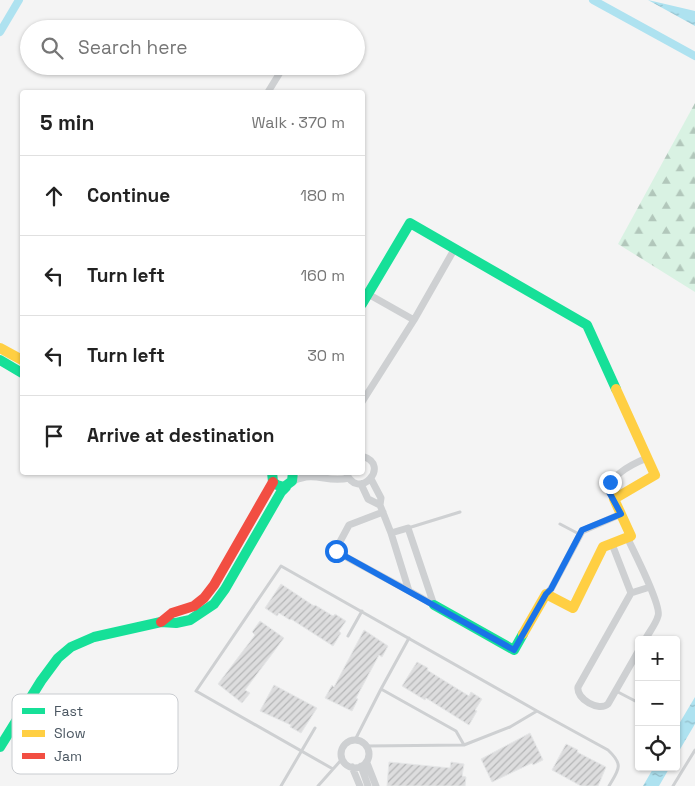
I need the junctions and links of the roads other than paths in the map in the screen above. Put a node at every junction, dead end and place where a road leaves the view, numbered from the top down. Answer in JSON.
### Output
{"nodes":[{"id":1,"x":278,"y":75,"type":"edge"},
{"id":2,"x":269,"y":90,"type":"edge"},
{"id":3,"x":456,"y":248,"type":"junction"},
{"id":4,"x":368,"y":294,"type":"junction"},
{"id":5,"x":365,"y":299,"type":"edge"},
{"id":6,"x":414,"y":320,"type":"junction"},
{"id":7,"x":0,"y":348,"type":"edge"},
{"id":8,"x":20,"y":359,"type":"edge"},
{"id":9,"x":0,"y":360,"type":"edge"},
{"id":10,"x":20,"y":372,"type":"edge"},
{"id":11,"x":365,"y":399,"type":"edge"},
{"id":12,"x":365,"y":457,"type":"edge"},
{"id":13,"x":647,"y":458,"type":"junction"},
{"id":14,"x":269,"y":476,"type":"edge"},
{"id":15,"x":348,"y":476,"type":"edge"},
{"id":16,"x":371,"y":479,"type":"junction"},
{"id":17,"x":291,"y":480,"type":"edge"},
{"id":18,"x":362,"y":484,"type":"junction"},
{"id":19,"x":614,"y":499,"type":"junction"},
{"id":20,"x":381,"y":508,"type":"junction"},
{"id":21,"x":460,"y":512,"type":"dead end"},
{"id":22,"x":621,"y":514,"type":"junction"},
{"id":23,"x":560,"y":524,"type":"dead end"},
{"id":24,"x":408,"y":528,"type":"junction"},
{"id":25,"x":391,"y":533,"type":"junction"},
{"id":26,"x":580,"y":534,"type":"junction"},
{"id":27,"x":627,"y":537,"type":"junction"},
{"id":28,"x":612,"y":544,"type":"junction"},
{"id":29,"x":650,"y":586,"type":"junction"},
{"id":30,"x":409,"y":591,"type":"junction"},
{"id":31,"x":631,"y":593,"type":"junction"},
{"id":32,"x":546,"y":594,"type":"junction"},
{"id":33,"x":434,"y":605,"type":"junction"},
{"id":34,"x":362,"y":611,"type":"junction"},
{"id":35,"x":161,"y":622,"type":"junction"},
{"id":36,"x":348,"y":636,"type":"dead end"},
{"id":37,"x":647,"y":636,"type":"edge"},
{"id":38,"x":409,"y":638,"type":"junction"},
{"id":39,"x":635,"y":662,"type":"edge"},
{"id":40,"x":381,"y":689,"type":"junction"},
{"id":41,"x":615,"y":690,"type":"junction"},
{"id":42,"x":33,"y":694,"type":"edge"},
{"id":43,"x":635,"y":701,"type":"edge"},
{"id":44,"x":537,"y":711,"type":"junction"},
{"id":45,"x":12,"y":728,"type":"edge"},
{"id":46,"x":316,"y":728,"type":"dead end"},
{"id":47,"x":355,"y":740,"type":"junction"},
{"id":48,"x":464,"y":745,"type":"junction"},
{"id":49,"x":367,"y":746,"type":"junction"},
{"id":50,"x":0,"y":747,"type":"edge"},
{"id":51,"x":695,"y":750,"type":"edge"},
{"id":52,"x":302,"y":751,"type":"junction"},
{"id":53,"x":342,"y":759,"type":"junction"},
{"id":54,"x":364,"y":764,"type":"junction"},
{"id":55,"x":352,"y":767,"type":"junction"},
{"id":56,"x":333,"y":769,"type":"junction"},
{"id":57,"x":282,"y":786,"type":"edge"},
{"id":58,"x":318,"y":786,"type":"edge"},
{"id":59,"x":360,"y":786,"type":"edge"},
{"id":60,"x":368,"y":786,"type":"edge"},
{"id":61,"x":376,"y":786,"type":"edge"},
{"id":62,"x":609,"y":786,"type":"edge"},
{"id":63,"x":674,"y":786,"type":"edge"}],
"edges":[{"from":1,"to":2,"type":"street"},
{"from":3,"to":4,"type":"street"},
{"from":3,"to":6,"type":"street"},
{"from":3,"to":13,"type":"street"},
{"from":4,"to":5,"type":"street"},
{"from":4,"to":6,"type":"street"},
{"from":6,"to":11,"type":"street"},
{"from":7,"to":8,"type":"street"},
{"from":9,"to":10,"type":"street"},
{"from":12,"to":16,"type":"street"},
{"from":13,"to":19,"type":"street"},
{"from":13,"to":19,"type":"street"},
{"from":14,"to":17,"type":"street"},
{"from":14,"to":35,"type":"street"},
{"from":15,"to":17,"type":"street"},
{"from":15,"to":18,"type":"street"},
{"from":16,"to":18,"type":"street"},
{"from":16,"to":20,"type":"street"},
{"from":17,"to":35,"type":"street"},
{"from":18,"to":20,"type":"street"},
{"from":19,"to":22,"type":"street"},
{"from":20,"to":25,"type":"street"},
{"from":20,"to":30,"type":"street"},
{"from":21,"to":24,"type":"lane"},
{"from":22,"to":26,"type":"street"},
{"from":22,"to":27,"type":"street"},
{"from":23,"to":26,"type":"lane"},
{"from":24,"to":25,"type":"street"},
{"from":24,"to":33,"type":"street"},
{"from":25,"to":30,"type":"street"},
{"from":26,"to":32,"type":"street"},
{"from":27,"to":28,"type":"street"},
{"from":27,"to":29,"type":"street"},
{"from":28,"to":31,"type":"street"},
{"from":28,"to":32,"type":"street"},
{"from":29,"to":31,"type":"street"},
{"from":29,"to":37,"type":"street"},
{"from":30,"to":33,"type":"street"},
{"from":31,"to":41,"type":"street"},
{"from":32,"to":33,"type":"street"},
{"from":34,"to":36,"type":"lane"},
{"from":34,"to":38,"type":"lane"},
{"from":34,"to":52,"type":"lane"},
{"from":35,"to":42,"type":"street"},
{"from":38,"to":40,"type":"lane"},
{"from":38,"to":44,"type":"lane"},
{"from":39,"to":41,"type":"street"},
{"from":40,"to":47,"type":"lane"},
{"from":40,"to":48,"type":"lane"},
{"from":41,"to":43,"type":"lane"},
{"from":44,"to":48,"type":"lane"},
{"from":44,"to":62,"type":"lane"},
{"from":45,"to":50,"type":"street"},
{"from":46,"to":52,"type":"lane"},
{"from":47,"to":49,"type":"street"},
{"from":47,"to":53,"type":"street"},
{"from":48,"to":49,"type":"lane"},
{"from":49,"to":54,"type":"street"},
{"from":51,"to":63,"type":"lane"},
{"from":52,"to":56,"type":"lane"},
{"from":52,"to":57,"type":"lane"},
{"from":53,"to":55,"type":"street"},
{"from":53,"to":56,"type":"lane"},
{"from":54,"to":55,"type":"street"},
{"from":54,"to":60,"type":"street"},
{"from":54,"to":61,"type":"street"},
{"from":55,"to":59,"type":"street"},
{"from":56,"to":58,"type":"lane"}]}
